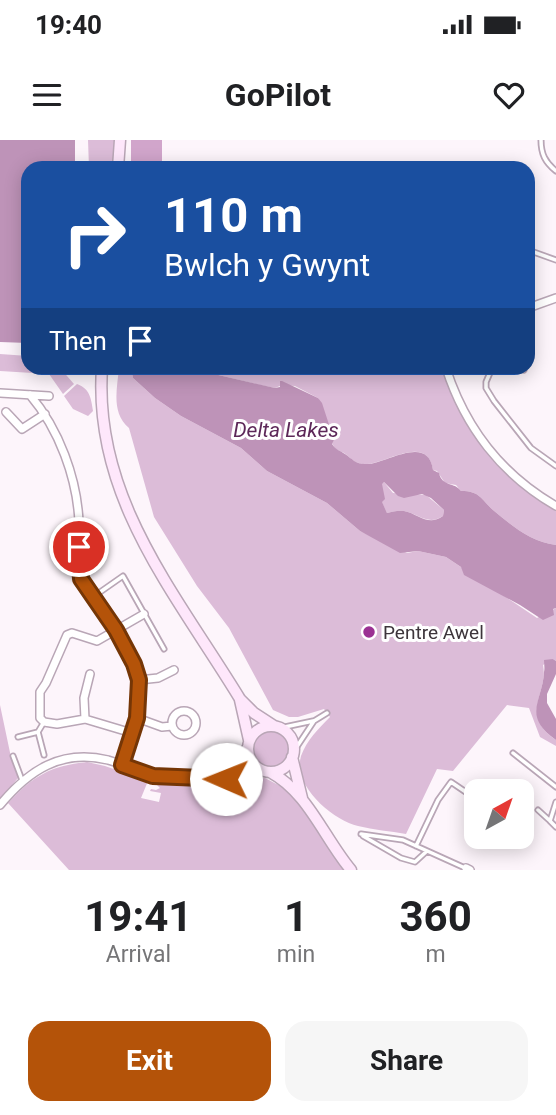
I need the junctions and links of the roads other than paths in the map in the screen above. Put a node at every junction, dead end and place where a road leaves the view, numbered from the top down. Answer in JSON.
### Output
{"nodes":[{"id":1,"x":120,"y":140,"type":"edge"},
{"id":2,"x":541,"y":140,"type":"edge"},
{"id":3,"x":118,"y":161,"type":"edge"},
{"id":4,"x":556,"y":171,"type":"edge"},
{"id":5,"x":535,"y":252,"type":"edge"},
{"id":6,"x":556,"y":260,"type":"edge"},
{"id":7,"x":556,"y":298,"type":"edge"},
{"id":8,"x":535,"y":306,"type":"edge"},
{"id":9,"x":102,"y":375,"type":"edge"},
{"id":10,"x":449,"y":375,"type":"edge"},
{"id":11,"x":489,"y":375,"type":"edge"},
{"id":12,"x":0,"y":393,"type":"edge"},
{"id":13,"x":30,"y":395,"type":"junction"},
{"id":14,"x":49,"y":396,"type":"dead end"},
{"id":15,"x":6,"y":412,"type":"dead end"},
{"id":16,"x":45,"y":414,"type":"junction"},
{"id":17,"x":556,"y":466,"type":"edge"},
{"id":18,"x":556,"y":506,"type":"edge"},
{"id":19,"x":93,"y":597,"type":"junction"},
{"id":20,"x":144,"y":614,"type":"junction"},
{"id":21,"x":116,"y":630,"type":"junction"},
{"id":22,"x":164,"y":649,"type":"dead end"},
{"id":23,"x":174,"y":670,"type":"dead end"},
{"id":24,"x":90,"y":674,"type":"dead end"},
{"id":25,"x":139,"y":680,"type":"junction"},
{"id":26,"x":240,"y":699,"type":"junction"},
{"id":27,"x":327,"y":712,"type":"dead end"},
{"id":28,"x":137,"y":718,"type":"junction"},
{"id":29,"x":85,"y":719,"type":"junction"},
{"id":30,"x":314,"y":721,"type":"junction"},
{"id":31,"x":44,"y":723,"type":"junction"},
{"id":32,"x":172,"y":726,"type":"dead end"},
{"id":33,"x":277,"y":727,"type":"junction"},
{"id":34,"x":38,"y":732,"type":"junction"},
{"id":35,"x":132,"y":733,"type":"junction"},
{"id":36,"x":18,"y":737,"type":"dead end"},
{"id":37,"x":248,"y":742,"type":"junction"},
{"id":38,"x":513,"y":753,"type":"dead end"},
{"id":39,"x":293,"y":754,"type":"junction"},
{"id":40,"x":44,"y":755,"type":"dead end"},
{"id":41,"x":13,"y":756,"type":"dead end"},
{"id":42,"x":122,"y":765,"type":"junction"},
{"id":43,"x":266,"y":771,"type":"junction"},
{"id":44,"x":208,"y":778,"type":"junction"},
{"id":45,"x":22,"y":780,"type":"junction"},
{"id":46,"x":556,"y":787,"type":"edge"},
{"id":47,"x":464,"y":791,"type":"edge"},
{"id":48,"x":302,"y":799,"type":"junction"},
{"id":49,"x":556,"y":802,"type":"edge"},
{"id":50,"x":0,"y":805,"type":"edge"},
{"id":51,"x":538,"y":810,"type":"dead end"},
{"id":52,"x":550,"y":821,"type":"junction"},
{"id":53,"x":556,"y":827,"type":"edge"},
{"id":54,"x":416,"y":846,"type":"junction"},
{"id":55,"x":427,"y":851,"type":"junction"},
{"id":56,"x":468,"y":869,"type":"edge"},
{"id":57,"x":351,"y":870,"type":"edge"}],
"edges":[{"from":1,"to":3,"type":"main road"},
{"from":2,"to":4,"type":"lane"},
{"from":5,"to":6,"type":"lane"},
{"from":7,"to":8,"type":"street"},
{"from":9,"to":26,"type":"main road"},
{"from":10,"to":18,"type":"street"},
{"from":11,"to":17,"type":"lane"},
{"from":12,"to":13,"type":"street"},
{"from":13,"to":14,"type":"street"},
{"from":13,"to":16,"type":"street"},
{"from":15,"to":16,"type":"street"},
{"from":16,"to":19,"type":"street"},
{"from":19,"to":20,"type":"lane"},
{"from":19,"to":21,"type":"street"},
{"from":20,"to":21,"type":"street"},
{"from":20,"to":22,"type":"lane"},
{"from":21,"to":25,"type":"street"},
{"from":21,"to":31,"type":"street"},
{"from":23,"to":25,"type":"street"},
{"from":24,"to":29,"type":"street"},
{"from":25,"to":28,"type":"street"},
{"from":26,"to":33,"type":"main road"},
{"from":26,"to":37,"type":"main road"},
{"from":27,"to":30,"type":"lane"},
{"from":28,"to":32,"type":"street"},
{"from":28,"to":35,"type":"street"},
{"from":29,"to":31,"type":"street"},
{"from":29,"to":35,"type":"street"},
{"from":30,"to":33,"type":"lane"},
{"from":30,"to":39,"type":"lane"},
{"from":31,"to":34,"type":"lane"},
{"from":33,"to":37,"type":"main road"},
{"from":33,"to":39,"type":"main road"},
{"from":34,"to":36,"type":"lane"},
{"from":34,"to":40,"type":"lane"},
{"from":35,"to":42,"type":"street"},
{"from":37,"to":43,"type":"main road"},
{"from":37,"to":44,"type":"street"},
{"from":38,"to":46,"type":"lane"},
{"from":39,"to":43,"type":"main road"},
{"from":39,"to":48,"type":"main road"},
{"from":41,"to":45,"type":"lane"},
{"from":42,"to":44,"type":"street"},
{"from":42,"to":45,"type":"street"},
{"from":43,"to":44,"type":"street"},
{"from":43,"to":48,"type":"main road"},
{"from":45,"to":50,"type":"street"},
{"from":47,"to":54,"type":"lane"},
{"from":48,"to":57,"type":"main road"},
{"from":49,"to":52,"type":"lane"},
{"from":51,"to":52,"type":"lane"},
{"from":52,"to":53,"type":"lane"},
{"from":54,"to":55,"type":"lane"},
{"from":54,"to":55,"type":"lane"},
{"from":55,"to":56,"type":"lane"}]}
